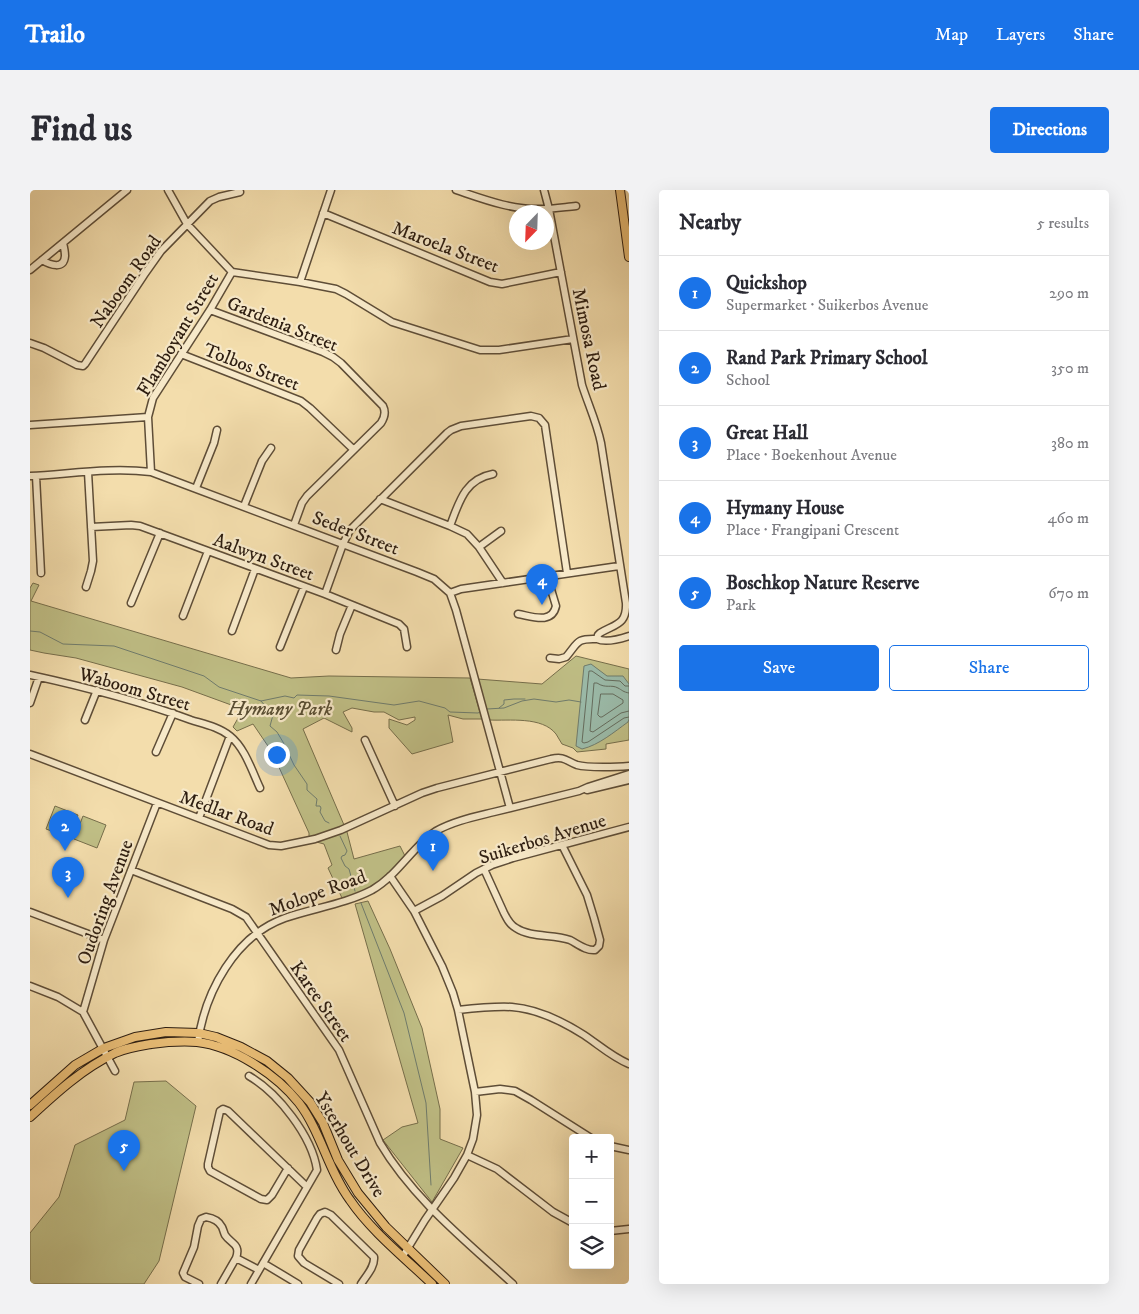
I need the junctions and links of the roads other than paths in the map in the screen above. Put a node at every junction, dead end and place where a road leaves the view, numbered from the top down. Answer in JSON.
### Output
{"nodes":[{"id":1,"x":127,"y":190,"type":"edge"},
{"id":2,"x":168,"y":190,"type":"edge"},
{"id":3,"x":330,"y":190,"type":"edge"},
{"id":4,"x":456,"y":190,"type":"edge"},
{"id":5,"x":544,"y":190,"type":"edge"},
{"id":6,"x":623,"y":190,"type":"edge"},
{"id":7,"x":240,"y":192,"type":"dead end"},
{"id":8,"x":548,"y":205,"type":"edge"},
{"id":9,"x":509,"y":206,"type":"edge"},
{"id":10,"x":576,"y":206,"type":"dead end"},
{"id":11,"x":554,"y":208,"type":"edge"},
{"id":12,"x":323,"y":213,"type":"junction"},
{"id":13,"x":187,"y":224,"type":"junction"},
{"id":14,"x":554,"y":235,"type":"edge"},
{"id":15,"x":63,"y":243,"type":"junction"},
{"id":16,"x":629,"y":257,"type":"edge"},
{"id":17,"x":42,"y":260,"type":"junction"},
{"id":18,"x":30,"y":270,"type":"edge"},
{"id":19,"x":232,"y":272,"type":"junction"},
{"id":20,"x":561,"y":272,"type":"junction"},
{"id":21,"x":300,"y":282,"type":"junction"},
{"id":22,"x":210,"y":310,"type":"junction"},
{"id":23,"x":573,"y":340,"type":"junction"},
{"id":24,"x":30,"y":343,"type":"edge"},
{"id":25,"x":181,"y":354,"type":"junction"},
{"id":26,"x":148,"y":417,"type":"junction"},
{"id":27,"x":30,"y":425,"type":"edge"},
{"id":28,"x":217,"y":430,"type":"dead end"},
{"id":29,"x":271,"y":448,"type":"dead end"},
{"id":30,"x":354,"y":450,"type":"junction"},
{"id":31,"x":88,"y":472,"type":"junction"},
{"id":32,"x":151,"y":472,"type":"junction"},
{"id":33,"x":493,"y":474,"type":"dead end"},
{"id":34,"x":33,"y":476,"type":"edge"},
{"id":35,"x":196,"y":488,"type":"junction"},
{"id":36,"x":380,"y":500,"type":"junction"},
{"id":37,"x":244,"y":506,"type":"junction"},
{"id":38,"x":294,"y":525,"type":"junction"},
{"id":39,"x":450,"y":526,"type":"junction"},
{"id":40,"x":92,"y":527,"type":"junction"},
{"id":41,"x":501,"y":531,"type":"dead end"},
{"id":42,"x":160,"y":533,"type":"junction"},
{"id":43,"x":343,"y":544,"type":"junction"},
{"id":44,"x":480,"y":547,"type":"junction"},
{"id":45,"x":208,"y":551,"type":"junction"},
{"id":46,"x":619,"y":566,"type":"junction"},
{"id":47,"x":255,"y":569,"type":"junction"},
{"id":48,"x":41,"y":573,"type":"dead end"},
{"id":49,"x":567,"y":573,"type":"junction"},
{"id":50,"x":547,"y":576,"type":"junction"},
{"id":51,"x":503,"y":583,"type":"junction"},
{"id":52,"x":86,"y":587,"type":"dead end"},
{"id":53,"x":304,"y":587,"type":"junction"},
{"id":54,"x":450,"y":593,"type":"junction"},
{"id":55,"x":325,"y":594,"type":"junction"},
{"id":56,"x":131,"y":603,"type":"dead end"},
{"id":57,"x":352,"y":605,"type":"junction"},
{"id":58,"x":518,"y":614,"type":"dead end"},
{"id":59,"x":183,"y":616,"type":"dead end"},
{"id":60,"x":232,"y":631,"type":"dead end"},
{"id":61,"x":629,"y":636,"type":"edge"},
{"id":62,"x":597,"y":639,"type":"junction"},
{"id":63,"x":280,"y":647,"type":"dead end"},
{"id":64,"x":406,"y":648,"type":"dead end"},
{"id":65,"x":336,"y":650,"type":"dead end"},
{"id":66,"x":550,"y":658,"type":"dead end"},
{"id":67,"x":30,"y":675,"type":"edge"},
{"id":68,"x":39,"y":677,"type":"junction"},
{"id":69,"x":97,"y":690,"type":"junction"},
{"id":70,"x":30,"y":702,"type":"edge"},
{"id":71,"x":172,"y":713,"type":"junction"},
{"id":72,"x":85,"y":720,"type":"dead end"},
{"id":73,"x":230,"y":736,"type":"junction"},
{"id":74,"x":365,"y":740,"type":"dead end"},
{"id":75,"x":156,"y":752,"type":"dead end"},
{"id":76,"x":30,"y":754,"type":"edge"},
{"id":77,"x":629,"y":766,"type":"edge"},
{"id":78,"x":500,"y":772,"type":"junction"},
{"id":79,"x":629,"y":774,"type":"edge"},
{"id":80,"x":629,"y":780,"type":"edge"},
{"id":81,"x":260,"y":788,"type":"dead end"},
{"id":82,"x":579,"y":791,"type":"junction"},
{"id":83,"x":157,"y":803,"type":"junction"},
{"id":84,"x":395,"y":806,"type":"junction"},
{"id":85,"x":510,"y":808,"type":"junction"},
{"id":86,"x":199,"y":818,"type":"junction"},
{"id":87,"x":629,"y":827,"type":"edge"},
{"id":88,"x":562,"y":845,"type":"junction"},
{"id":89,"x":484,"y":869,"type":"junction"},
{"id":90,"x":131,"y":870,"type":"junction"},
{"id":91,"x":390,"y":876,"type":"junction"},
{"id":92,"x":414,"y":911,"type":"junction"},
{"id":93,"x":30,"y":912,"type":"edge"},
{"id":94,"x":256,"y":933,"type":"junction"},
{"id":95,"x":104,"y":940,"type":"junction"},
{"id":96,"x":30,"y":986,"type":"edge"},
{"id":97,"x":458,"y":1010,"type":"junction"},
{"id":98,"x":83,"y":1012,"type":"junction"},
{"id":99,"x":199,"y":1033,"type":"junction"},
{"id":100,"x":198,"y":1042,"type":"junction"},
{"id":101,"x":104,"y":1048,"type":"junction"},
{"id":102,"x":108,"y":1057,"type":"junction"},
{"id":103,"x":629,"y":1064,"type":"edge"},
{"id":104,"x":115,"y":1071,"type":"dead end"},
{"id":105,"x":249,"y":1076,"type":"dead end"},
{"id":106,"x":474,"y":1092,"type":"junction"},
{"id":107,"x":30,"y":1105,"type":"edge"},
{"id":108,"x":30,"y":1117,"type":"edge"},
{"id":109,"x":584,"y":1134,"type":"edge"},
{"id":110,"x":614,"y":1147,"type":"edge"},
{"id":111,"x":629,"y":1150,"type":"edge"},
{"id":112,"x":468,"y":1155,"type":"junction"},
{"id":113,"x":288,"y":1168,"type":"junction"},
{"id":114,"x":306,"y":1186,"type":"junction"},
{"id":115,"x":432,"y":1210,"type":"junction"},
{"id":116,"x":569,"y":1221,"type":"edge"},
{"id":117,"x":629,"y":1229,"type":"edge"},
{"id":118,"x":614,"y":1230,"type":"edge"},
{"id":119,"x":408,"y":1249,"type":"junction"},
{"id":120,"x":403,"y":1256,"type":"junction"},
{"id":121,"x":236,"y":1258,"type":"junction"},
{"id":122,"x":263,"y":1263,"type":"junction"},
{"id":123,"x":259,"y":1270,"type":"junction"},
{"id":124,"x":199,"y":1284,"type":"edge"},
{"id":125,"x":221,"y":1284,"type":"edge"},
{"id":126,"x":251,"y":1284,"type":"edge"},
{"id":127,"x":298,"y":1284,"type":"edge"},
{"id":128,"x":339,"y":1284,"type":"edge"},
{"id":129,"x":361,"y":1284,"type":"edge"},
{"id":130,"x":432,"y":1284,"type":"edge"},
{"id":131,"x":445,"y":1284,"type":"edge"},
{"id":132,"x":513,"y":1284,"type":"edge"}],
"edges":[{"from":1,"to":15,"type":"street"},
{"from":2,"to":13,"type":"street"},
{"from":3,"to":12,"type":"street"},
{"from":4,"to":9,"type":"street"},
{"from":5,"to":8,"type":"street","name":"Mimosa Road"},
{"from":6,"to":16,"type":"main road"},
{"from":7,"to":13,"type":"street","name":"Naboom Road"},
{"from":10,"to":11,"type":"street"},
{"from":12,"to":20,"type":"street","name":"Maroela Street"},
{"from":12,"to":21,"type":"street"},
{"from":13,"to":19,"type":"street"},
{"from":13,"to":24,"type":"street","name":"Naboom Road"},
{"from":14,"to":20,"type":"street","name":"Mimosa Road"},
{"from":15,"to":17,"type":"street"},
{"from":15,"to":17,"type":"street"},
{"from":17,"to":18,"type":"street"},
{"from":19,"to":21,"type":"street"},
{"from":19,"to":22,"type":"street","name":"Flamboyant Street"},
{"from":20,"to":23,"type":"street","name":"Mimosa Road"},
{"from":21,"to":23,"type":"street"},
{"from":22,"to":25,"type":"street","name":"Flamboyant Street"},
{"from":22,"to":30,"type":"street","name":"Gardenia Street"},
{"from":23,"to":46,"type":"street","name":"Mimosa Road"},
{"from":25,"to":26,"type":"street","name":"Flamboyant Street"},
{"from":25,"to":30,"type":"street","name":"Tolbos Street"},
{"from":26,"to":27,"type":"street"},
{"from":26,"to":32,"type":"street","name":"Flamboyant Street"},
{"from":28,"to":35,"type":"street"},
{"from":29,"to":37,"type":"street"},
{"from":30,"to":38,"type":"street","name":"Gardenia Street"},
{"from":31,"to":32,"type":"street","name":"Seder Street"},
{"from":31,"to":34,"type":"street","name":"Seder Street"},
{"from":31,"to":40,"type":"street"},
{"from":32,"to":35,"type":"street","name":"Seder Street"},
{"from":33,"to":39,"type":"street"},
{"from":34,"to":48,"type":"street"},
{"from":35,"to":37,"type":"street","name":"Seder Street"},
{"from":36,"to":39,"type":"street"},
{"from":36,"to":43,"type":"street"},
{"from":36,"to":49,"type":"street"},
{"from":37,"to":38,"type":"street","name":"Seder Street"},
{"from":38,"to":43,"type":"street","name":"Seder Street"},
{"from":39,"to":44,"type":"street"},
{"from":40,"to":42,"type":"street","name":"Aalwyn Street"},
{"from":40,"to":52,"type":"street"},
{"from":41,"to":44,"type":"street"},
{"from":42,"to":45,"type":"street","name":"Aalwyn Street"},
{"from":42,"to":56,"type":"street"},
{"from":43,"to":54,"type":"street","name":"Seder Street"},
{"from":43,"to":55,"type":"street"},
{"from":44,"to":51,"type":"street"},
{"from":45,"to":47,"type":"street","name":"Aalwyn Street"},
{"from":45,"to":59,"type":"street"},
{"from":46,"to":49,"type":"street"},
{"from":46,"to":62,"type":"street","name":"Mimosa Road"},
{"from":47,"to":53,"type":"street","name":"Aalwyn Street"},
{"from":47,"to":60,"type":"street"},
{"from":49,"to":50,"type":"street"},
{"from":50,"to":51,"type":"street"},
{"from":50,"to":58,"type":"street"},
{"from":51,"to":54,"type":"street"},
{"from":53,"to":55,"type":"street","name":"Aalwyn Street"},
{"from":53,"to":63,"type":"street"},
{"from":54,"to":78,"type":"street"},
{"from":55,"to":57,"type":"street","name":"Aalwyn Street"},
{"from":57,"to":64,"type":"street","name":"Aalwyn Street"},
{"from":57,"to":65,"type":"street"},
{"from":61,"to":62,"type":"street"},
{"from":62,"to":66,"type":"street"},
{"from":67,"to":68,"type":"street","name":"Waboom Street"},
{"from":68,"to":69,"type":"street","name":"Waboom Street"},
{"from":68,"to":70,"type":"street"},
{"from":69,"to":71,"type":"street","name":"Waboom Street"},
{"from":69,"to":72,"type":"street"},
{"from":71,"to":73,"type":"street","name":"Waboom Street"},
{"from":71,"to":75,"type":"street"},
{"from":73,"to":81,"type":"street"},
{"from":73,"to":86,"type":"street"},
{"from":74,"to":84,"type":"street"},
{"from":76,"to":83,"type":"street","name":"Medlar Road"},
{"from":77,"to":78,"type":"street","name":"Medlar Road"},
{"from":78,"to":84,"type":"street","name":"Medlar Road"},
{"from":78,"to":85,"type":"street"},
{"from":79,"to":82,"type":"street","name":"Molope Road"},
{"from":80,"to":82,"type":"street","name":"Molope Road"},
{"from":82,"to":85,"type":"street","name":"Molope Road"},
{"from":83,"to":86,"type":"street","name":"Medlar Road"},
{"from":83,"to":90,"type":"street","name":"Oudoring Avenue"},
{"from":84,"to":86,"type":"street","name":"Medlar Road"},
{"from":85,"to":91,"type":"street","name":"Molope Road"},
{"from":87,"to":88,"type":"street","name":"Suikerbos Avenue"},
{"from":88,"to":89,"type":"street","name":"Suikerbos Avenue"},
{"from":88,"to":89,"type":"street"},
{"from":89,"to":92,"type":"street","name":"Suikerbos Avenue"},
{"from":90,"to":94,"type":"street","name":"Karee Street"},
{"from":90,"to":95,"type":"street","name":"Oudoring Avenue"},
{"from":91,"to":92,"type":"street"},
{"from":91,"to":94,"type":"street","name":"Molope Road"},
{"from":92,"to":97,"type":"street"},
{"from":93,"to":95,"type":"street"},
{"from":94,"to":99,"type":"street","name":"Molope Road"},
{"from":94,"to":115,"type":"street","name":"Karee Street"},
{"from":95,"to":98,"type":"street","name":"Oudoring Avenue"},
{"from":96,"to":98,"type":"street"},
{"from":97,"to":103,"type":"street"},
{"from":97,"to":106,"type":"street"},
{"from":98,"to":101,"type":"street"},
{"from":99,"to":100,"type":"street","name":"Molope Road"},
{"from":99,"to":101,"type":"main road","name":"Ysterhout Drive"},
{"from":99,"to":119,"type":"main road","name":"Ysterhout Drive"},
{"from":100,"to":102,"type":"main road","name":"Ysterhout Drive"},
{"from":100,"to":120,"type":"main road","name":"Ysterhout Drive"},
{"from":101,"to":102,"type":"street"},
{"from":101,"to":107,"type":"main road","name":"Ysterhout Drive"},
{"from":102,"to":104,"type":"street"},
{"from":102,"to":108,"type":"main road","name":"Ysterhout Drive"},
{"from":105,"to":114,"type":"street"},
{"from":106,"to":109,"type":"street"},
{"from":106,"to":112,"type":"street"},
{"from":110,"to":111,"type":"street"},
{"from":112,"to":115,"type":"street"},
{"from":112,"to":116,"type":"street"},
{"from":113,"to":113,"type":"street"},
{"from":113,"to":114,"type":"street"},
{"from":114,"to":122,"type":"street"},
{"from":115,"to":119,"type":"street"},
{"from":115,"to":132,"type":"street","name":"Karee Street"},
{"from":117,"to":118,"type":"street"},
{"from":119,"to":120,"type":"street"},
{"from":119,"to":131,"type":"main road","name":"Ysterhout Drive"},
{"from":120,"to":130,"type":"main road","name":"Ysterhout Drive"},
{"from":121,"to":123,"type":"street"},
{"from":121,"to":124,"type":"street"},
{"from":121,"to":125,"type":"street"},
{"from":122,"to":123,"type":"street"},
{"from":122,"to":127,"type":"street"},
{"from":123,"to":126,"type":"street"},
{"from":128,"to":129,"type":"street"}]}
